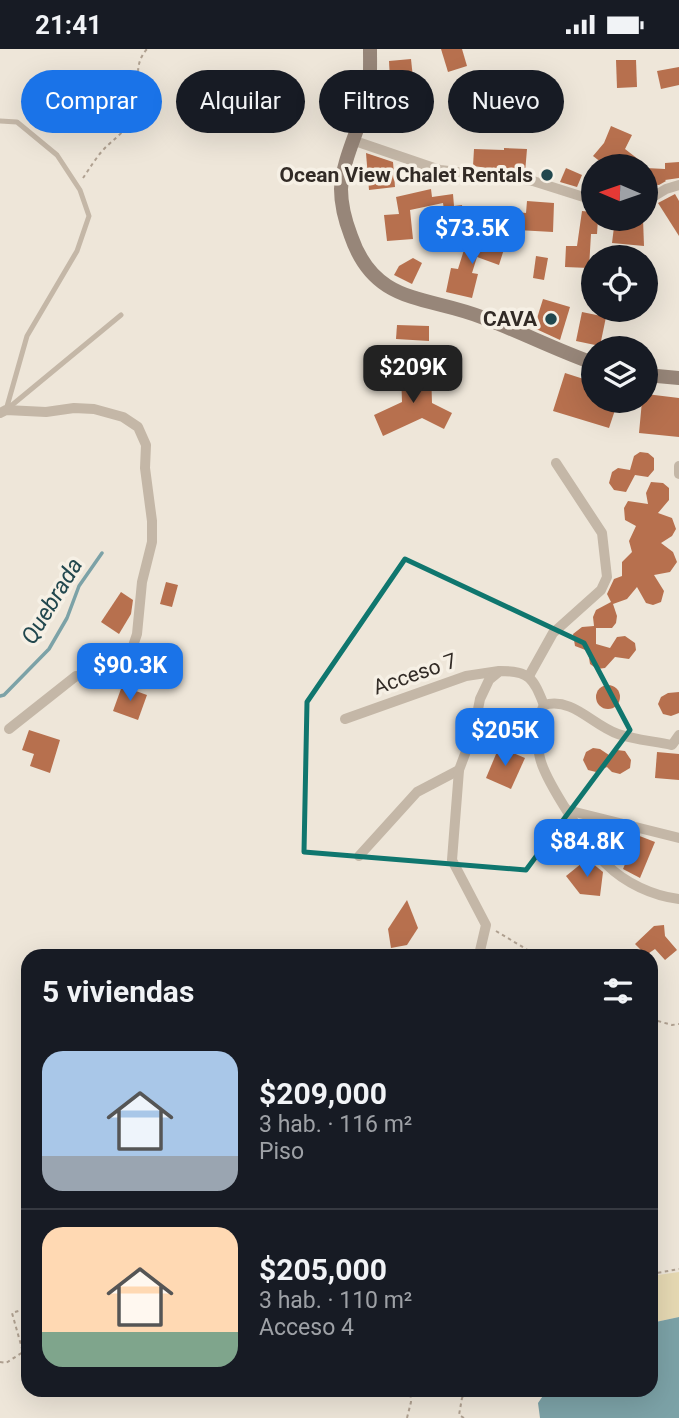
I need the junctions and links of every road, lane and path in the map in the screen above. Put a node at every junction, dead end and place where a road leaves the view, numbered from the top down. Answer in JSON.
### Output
{"nodes":[{"id":1,"x":147,"y":49,"type":"edge"},
{"id":2,"x":370,"y":49,"type":"edge"},
{"id":3,"x":0,"y":121,"type":"edge"},
{"id":4,"x":352,"y":140,"type":"junction"},
{"id":5,"x":77,"y":185,"type":"junction"},
{"id":6,"x":679,"y":185,"type":"edge"},
{"id":7,"x":658,"y":194,"type":"edge"},
{"id":8,"x":581,"y":196,"type":"edge"},
{"id":9,"x":121,"y":315,"type":"dead end"},
{"id":10,"x":581,"y":358,"type":"edge"},
{"id":11,"x":658,"y":376,"type":"edge"},
{"id":12,"x":679,"y":378,"type":"edge"},
{"id":13,"x":3,"y":411,"type":"edge"},
{"id":14,"x":556,"y":463,"type":"dead end"},
{"id":15,"x":679,"y":466,"type":"edge"},
{"id":16,"x":679,"y":474,"type":"edge"},
{"id":17,"x":499,"y":671,"type":"junction"},
{"id":18,"x":529,"y":676,"type":"junction"},
{"id":19,"x":544,"y":705,"type":"junction"},
{"id":20,"x":345,"y":719,"type":"dead end"},
{"id":21,"x":9,"y":729,"type":"dead end"},
{"id":22,"x":679,"y":735,"type":"edge"},
{"id":23,"x":459,"y":770,"type":"junction"},
{"id":24,"x":567,"y":810,"type":"junction"},
{"id":25,"x":679,"y":838,"type":"edge"},
{"id":26,"x":359,"y":856,"type":"dead end"},
{"id":27,"x":679,"y":899,"type":"edge"},
{"id":28,"x":486,"y":925,"type":"junction"},
{"id":29,"x":480,"y":949,"type":"edge"},
{"id":30,"x":526,"y":949,"type":"edge"},
{"id":31,"x":658,"y":1022,"type":"edge"},
{"id":32,"x":679,"y":1024,"type":"edge"},
{"id":33,"x":679,"y":1269,"type":"edge"},
{"id":34,"x":658,"y":1273,"type":"edge"},
{"id":35,"x":21,"y":1310,"type":"edge"},
{"id":36,"x":21,"y":1345,"type":"edge"},
{"id":37,"x":21,"y":1353,"type":"edge"},
{"id":38,"x":0,"y":1362,"type":"edge"},
{"id":39,"x":411,"y":1397,"type":"edge"},
{"id":40,"x":463,"y":1397,"type":"edge"},
{"id":41,"x":407,"y":1418,"type":"edge"},
{"id":42,"x":464,"y":1418,"type":"edge"}],
"edges":[{"from":1,"to":5,"type":"path"},
{"from":2,"to":4,"type":"street"},
{"from":3,"to":5,"type":"lane"},
{"from":4,"to":8,"type":"street"},
{"from":4,"to":10,"type":"street"},
{"from":5,"to":13,"type":"lane"},
{"from":6,"to":7,"type":"street"},
{"from":9,"to":13,"type":"lane"},
{"from":11,"to":12,"type":"street"},
{"from":13,"to":21,"type":"street"},
{"from":14,"to":18,"type":"street"},
{"from":15,"to":16,"type":"street"},
{"from":17,"to":18,"type":"street","name":"Acceso 7"},
{"from":17,"to":20,"type":"street","name":"Acceso 7"},
{"from":17,"to":23,"type":"street"},
{"from":18,"to":19,"type":"street"},
{"from":19,"to":22,"type":"street"},
{"from":19,"to":24,"type":"street"},
{"from":23,"to":26,"type":"street"},
{"from":23,"to":28,"type":"street"},
{"from":24,"to":25,"type":"street"},
{"from":24,"to":27,"type":"street"},
{"from":28,"to":29,"type":"street"},
{"from":28,"to":30,"type":"path"},
{"from":31,"to":32,"type":"path"},
{"from":33,"to":34,"type":"path"},
{"from":35,"to":36,"type":"path"},
{"from":37,"to":38,"type":"path"},
{"from":39,"to":41,"type":"path"},
{"from":40,"to":42,"type":"path"}]}
